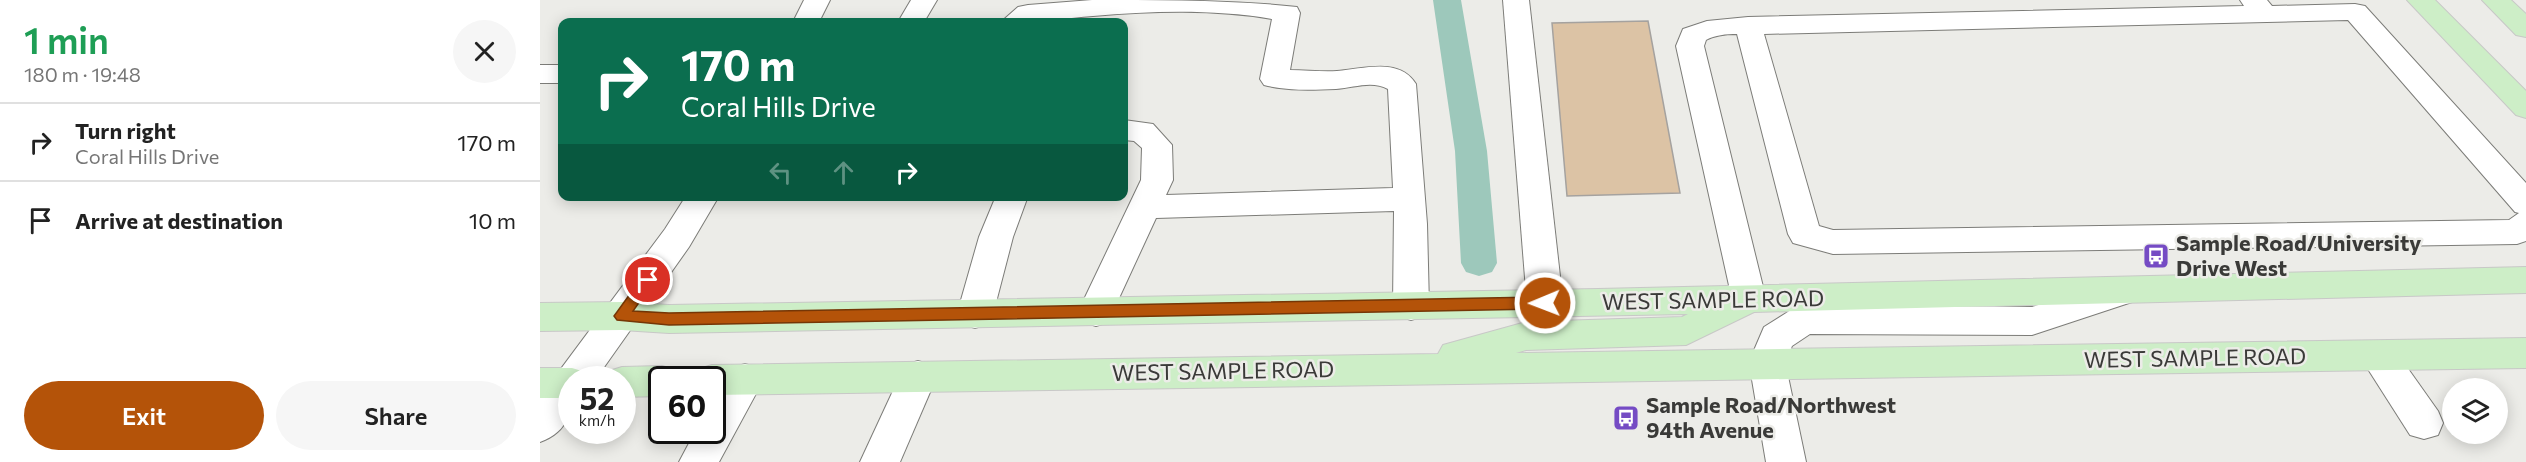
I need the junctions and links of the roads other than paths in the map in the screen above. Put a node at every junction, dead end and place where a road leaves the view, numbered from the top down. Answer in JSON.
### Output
{"nodes":[{"id":1,"x":817,"y":0,"type":"edge"},
{"id":2,"x":924,"y":0,"type":"edge"},
{"id":3,"x":1516,"y":0,"type":"edge"},
{"id":4,"x":2420,"y":0,"type":"edge"},
{"id":5,"x":2495,"y":0,"type":"edge"},
{"id":6,"x":2349,"y":6,"type":"edge"},
{"id":7,"x":2259,"y":7,"type":"edge"},
{"id":8,"x":808,"y":18,"type":"edge"},
{"id":9,"x":913,"y":18,"type":"edge"},
{"id":10,"x":1021,"y":18,"type":"edge"},
{"id":11,"x":1748,"y":25,"type":"junction"},
{"id":12,"x":2526,"y":29,"type":"edge"},
{"id":13,"x":540,"y":74,"type":"edge"},
{"id":14,"x":558,"y":74,"type":"edge"},
{"id":15,"x":2526,"y":108,"type":"edge"},
{"id":16,"x":1128,"y":130,"type":"edge"},
{"id":17,"x":1407,"y":199,"type":"junction"},
{"id":18,"x":700,"y":201,"type":"edge"},
{"id":19,"x":1010,"y":201,"type":"edge"},
{"id":20,"x":2526,"y":204,"type":"edge"},
{"id":21,"x":1144,"y":207,"type":"junction"},
{"id":22,"x":2526,"y":223,"type":"edge"},
{"id":23,"x":2526,"y":280,"type":"edge"},
{"id":24,"x":2126,"y":291,"type":"junction"},
{"id":25,"x":1749,"y":299,"type":"junction"},
{"id":26,"x":1545,"y":303,"type":"junction"},
{"id":27,"x":1411,"y":306,"type":"junction"},
{"id":28,"x":1096,"y":312,"type":"junction"},
{"id":29,"x":975,"y":314,"type":"junction"},
{"id":30,"x":622,"y":316,"type":"junction"},
{"id":31,"x":540,"y":317,"type":"edge"},
{"id":32,"x":2526,"y":353,"type":"edge"},
{"id":33,"x":2379,"y":356,"type":"junction"},
{"id":34,"x":1767,"y":362,"type":"junction"},
{"id":35,"x":584,"y":366,"type":"edge"},
{"id":36,"x":1412,"y":368,"type":"junction"},
{"id":37,"x":918,"y":376,"type":"junction"},
{"id":38,"x":729,"y":379,"type":"edge"},
{"id":39,"x":558,"y":382,"type":"edge"},
{"id":40,"x":540,"y":383,"type":"edge"},
{"id":41,"x":558,"y":401,"type":"edge"},
{"id":42,"x":2424,"y":423,"type":"dead end"},
{"id":43,"x":540,"y":426,"type":"edge"},
{"id":44,"x":699,"y":462,"type":"edge"},
{"id":45,"x":880,"y":462,"type":"edge"},
{"id":46,"x":1786,"y":462,"type":"edge"}],
"edges":[{"from":1,"to":8,"type":"street"},
{"from":2,"to":9,"type":"street"},
{"from":3,"to":26,"type":"street"},
{"from":4,"to":15,"type":"main road"},
{"from":5,"to":12,"type":"main road"},
{"from":6,"to":7,"type":"street"},
{"from":6,"to":20,"type":"street"},
{"from":7,"to":11,"type":"street"},
{"from":10,"to":17,"type":"street"},
{"from":11,"to":22,"type":"street"},
{"from":11,"to":25,"type":"street"},
{"from":13,"to":14,"type":"street"},
{"from":16,"to":21,"type":"street"},
{"from":17,"to":21,"type":"street"},
{"from":17,"to":27,"type":"street"},
{"from":18,"to":30,"type":"street"},
{"from":19,"to":29,"type":"street"},
{"from":21,"to":28,"type":"street"},
{"from":23,"to":24,"type":"main road","name":"WEST SAMPLE ROAD"},
{"from":24,"to":25,"type":"main road","name":"WEST SAMPLE ROAD"},
{"from":24,"to":34,"type":"street"},
{"from":25,"to":26,"type":"main road","name":"WEST SAMPLE ROAD"},
{"from":25,"to":36,"type":"main road"},
{"from":26,"to":27,"type":"main road","name":"WEST SAMPLE ROAD"},
{"from":27,"to":28,"type":"main road","name":"WEST SAMPLE ROAD"},
{"from":28,"to":29,"type":"main road","name":"WEST SAMPLE ROAD"},
{"from":29,"to":30,"type":"main road","name":"WEST SAMPLE ROAD"},
{"from":30,"to":31,"type":"main road","name":"WEST SAMPLE ROAD"},
{"from":30,"to":35,"type":"street"},
{"from":32,"to":33,"type":"main road","name":"WEST SAMPLE ROAD"},
{"from":33,"to":34,"type":"main road","name":"WEST SAMPLE ROAD"},
{"from":33,"to":42,"type":"street"},
{"from":34,"to":36,"type":"main road","name":"WEST SAMPLE ROAD"},
{"from":34,"to":46,"type":"street"},
{"from":36,"to":37,"type":"main road","name":"WEST SAMPLE ROAD"},
{"from":37,"to":38,"type":"main road","name":"WEST SAMPLE ROAD"},
{"from":37,"to":45,"type":"street"},
{"from":38,"to":44,"type":"street"},
{"from":39,"to":40,"type":"main road"},
{"from":41,"to":43,"type":"street"}]}
